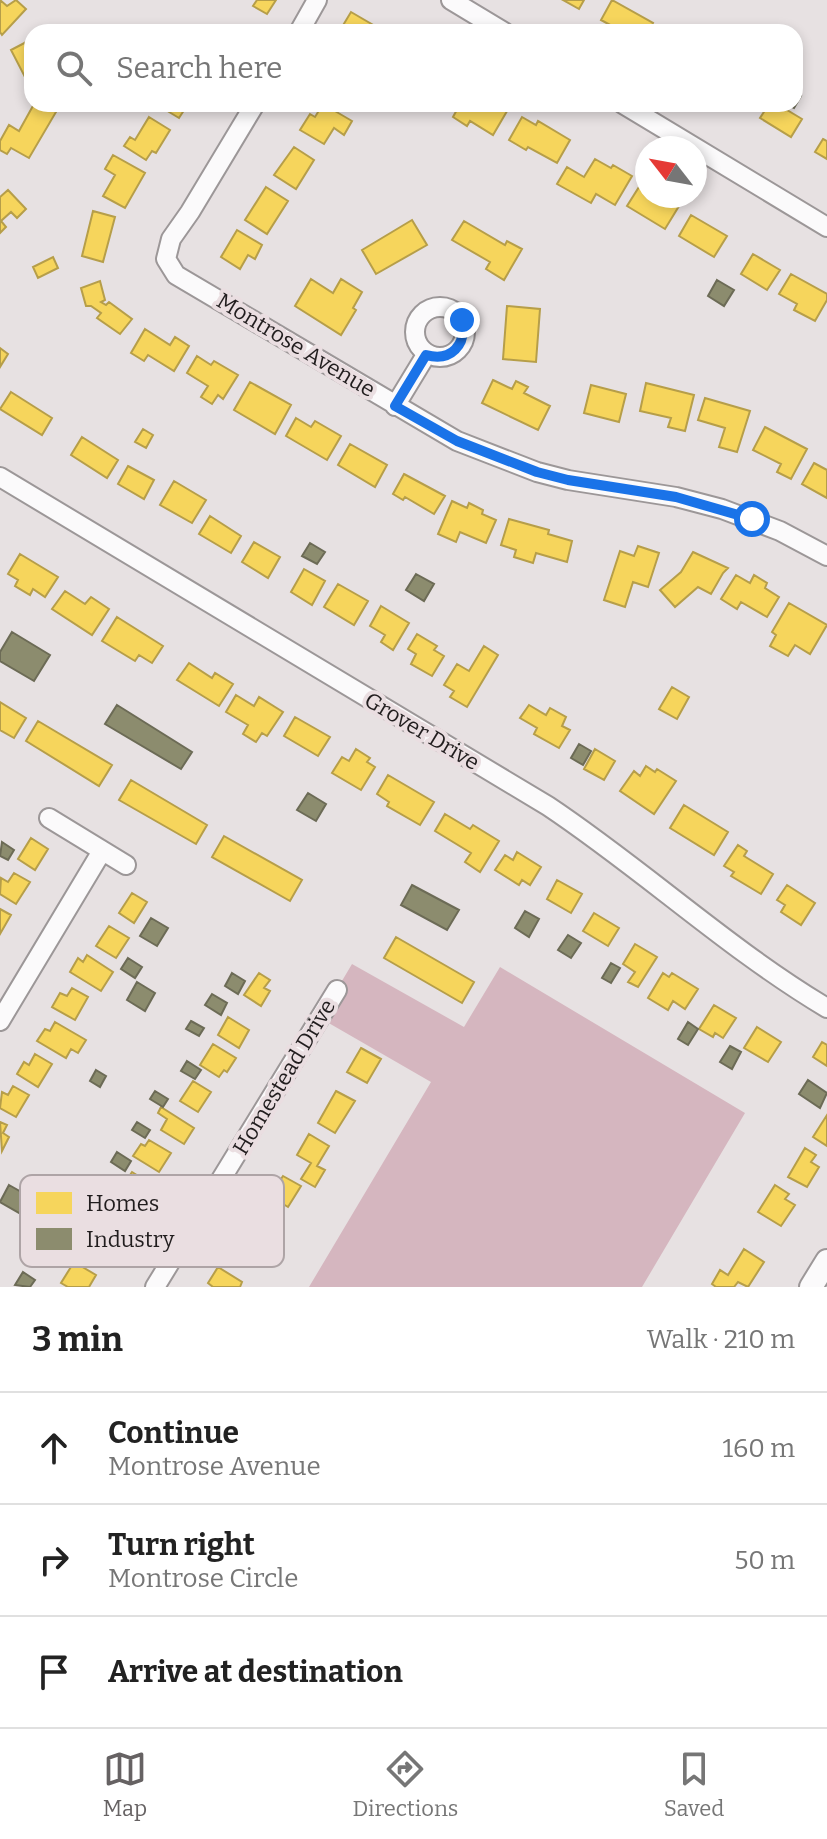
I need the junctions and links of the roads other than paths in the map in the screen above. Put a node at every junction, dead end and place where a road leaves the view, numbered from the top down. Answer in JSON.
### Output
{"nodes":[{"id":1,"x":317,"y":0,"type":"edge"},
{"id":2,"x":451,"y":0,"type":"edge"},
{"id":3,"x":304,"y":24,"type":"edge"},
{"id":4,"x":491,"y":24,"type":"edge"},
{"id":5,"x":250,"y":112,"type":"edge"},
{"id":6,"x":636,"y":112,"type":"edge"},
{"id":7,"x":827,"y":227,"type":"edge"},
{"id":8,"x":426,"y":355,"type":"dead end"},
{"id":9,"x":395,"y":406,"type":"junction"},
{"id":10,"x":0,"y":477,"type":"edge"},
{"id":11,"x":827,"y":556,"type":"edge"},
{"id":12,"x":49,"y":818,"type":"dead end"},
{"id":13,"x":102,"y":851,"type":"junction"},
{"id":14,"x":126,"y":865,"type":"dead end"},
{"id":15,"x":337,"y":990,"type":"dead end"},
{"id":16,"x":827,"y":1008,"type":"edge"},
{"id":17,"x":0,"y":1021,"type":"edge"},
{"id":18,"x":224,"y":1175,"type":"edge"},
{"id":19,"x":827,"y":1261,"type":"edge"},
{"id":20,"x":167,"y":1267,"type":"edge"},
{"id":21,"x":816,"y":1285,"type":"edge"},
{"id":22,"x":155,"y":1287,"type":"edge"}],
"edges":[{"from":1,"to":3,"type":"street"},
{"from":2,"to":4,"type":"street"},
{"from":5,"to":9,"type":"street","name":"Montrose Avenue"},
{"from":6,"to":7,"type":"street"},
{"from":8,"to":9,"type":"street"},
{"from":9,"to":11,"type":"street","name":"Montrose Avenue"},
{"from":10,"to":16,"type":"street","name":"Grover Drive"},
{"from":12,"to":13,"type":"street"},
{"from":13,"to":14,"type":"street"},
{"from":13,"to":17,"type":"street"},
{"from":15,"to":18,"type":"street","name":"Homestead Drive"},
{"from":19,"to":21,"type":"street"},
{"from":20,"to":22,"type":"street","name":"Homestead Drive"}]}
